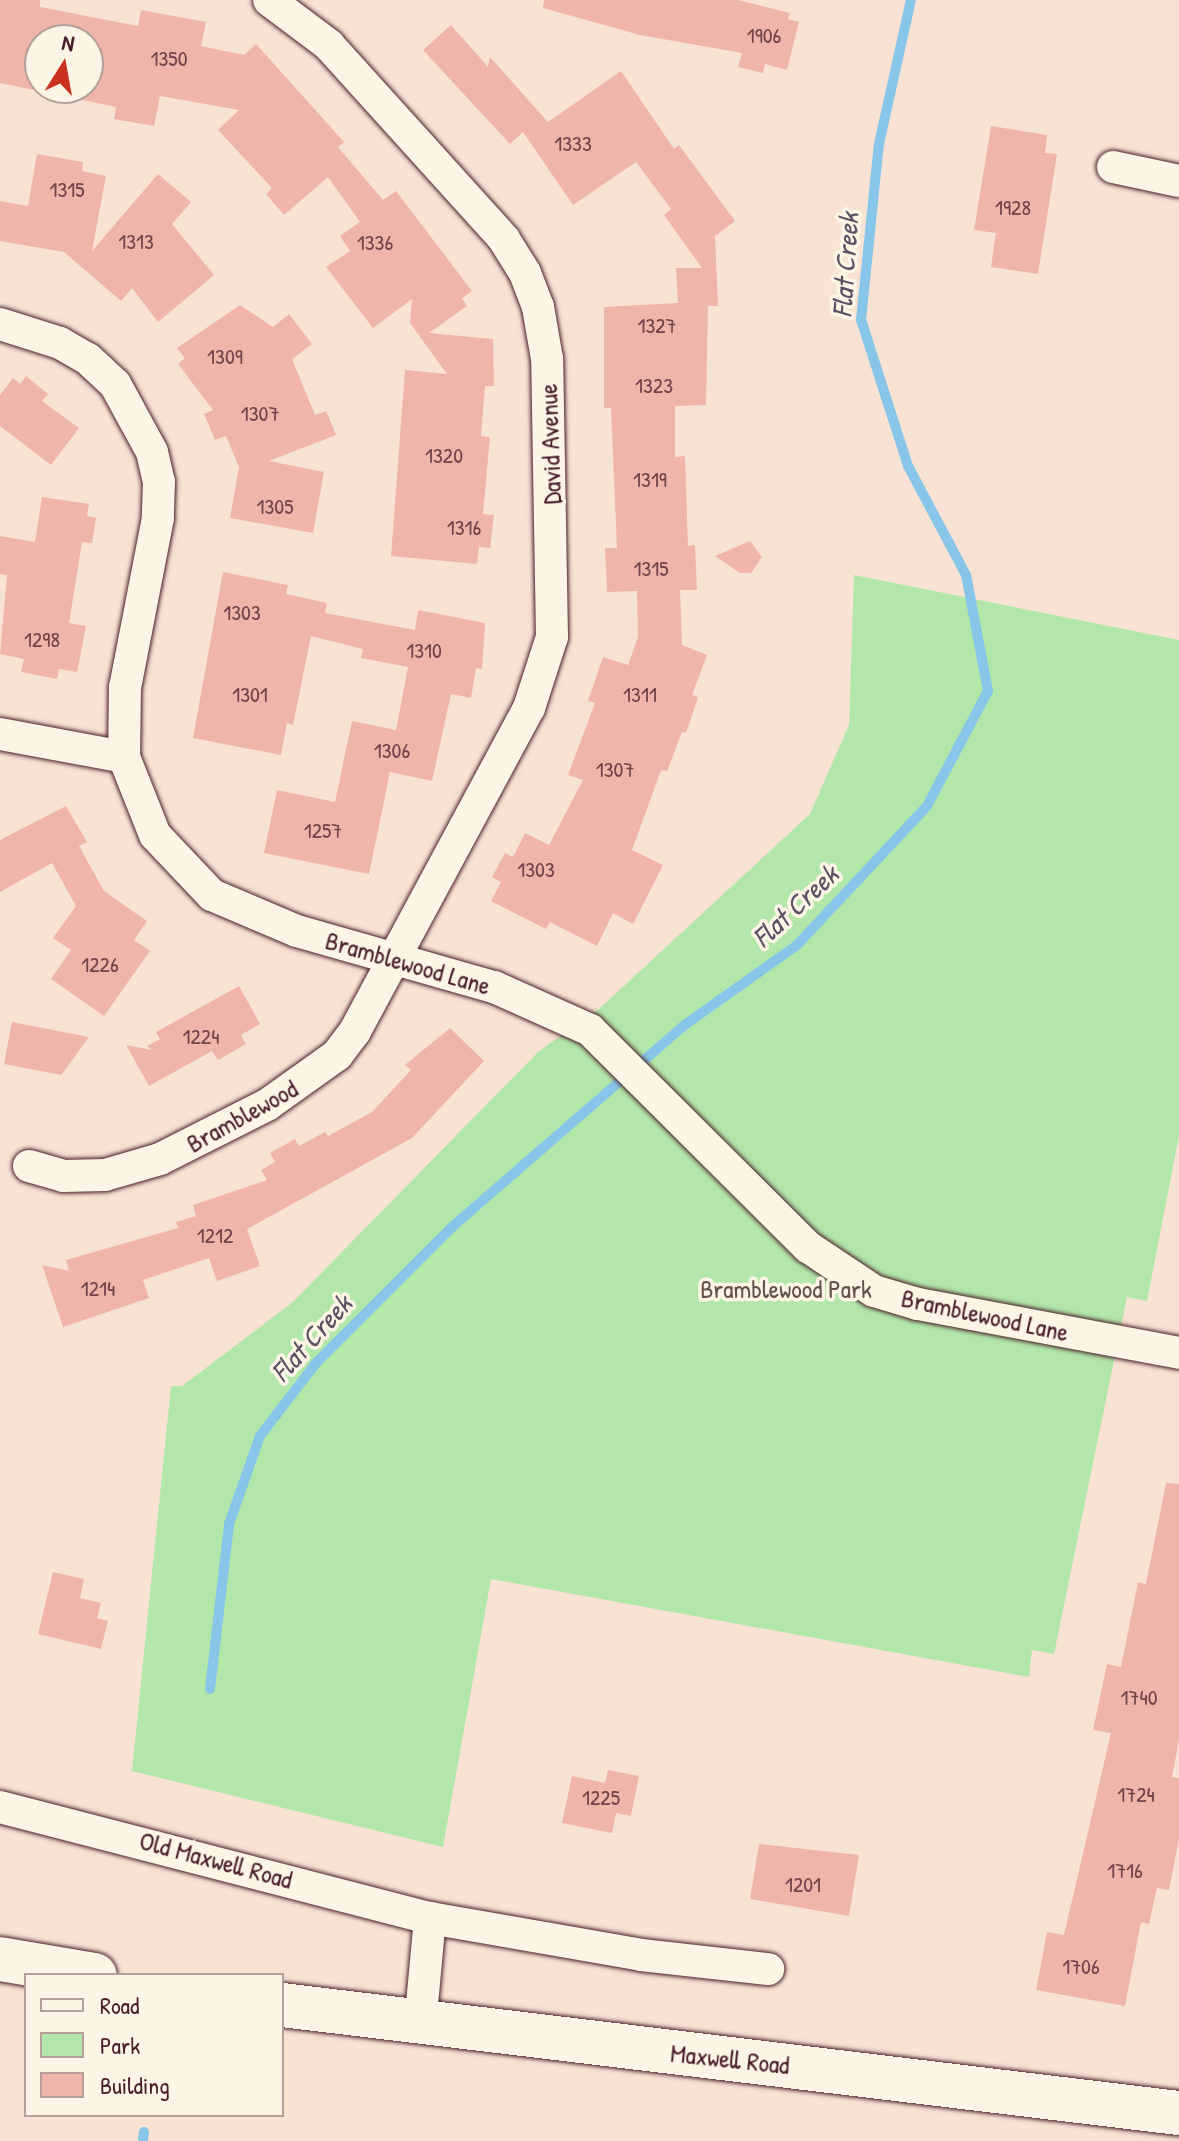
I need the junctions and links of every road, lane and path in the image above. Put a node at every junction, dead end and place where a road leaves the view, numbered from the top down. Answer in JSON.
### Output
{"nodes":[{"id":1,"x":269,"y":0,"type":"edge"},
{"id":2,"x":1113,"y":167,"type":"dead end"},
{"id":3,"x":1179,"y":181,"type":"edge"},
{"id":4,"x":0,"y":324,"type":"edge"},
{"id":5,"x":0,"y":734,"type":"edge"},
{"id":6,"x":124,"y":757,"type":"junction"},
{"id":7,"x":396,"y":958,"type":"junction"},
{"id":8,"x":29,"y":1166,"type":"dead end"},
{"id":9,"x":1179,"y":1353,"type":"edge"},
{"id":10,"x":0,"y":1807,"type":"edge"},
{"id":11,"x":430,"y":1918,"type":"junction"},
{"id":12,"x":0,"y":1959,"type":"edge"},
{"id":13,"x":768,"y":1969,"type":"dead end"},
{"id":14,"x":83,"y":1973,"type":"edge"},
{"id":15,"x":284,"y":2005,"type":"edge"},
{"id":16,"x":420,"y":2025,"type":"junction"},
{"id":17,"x":1179,"y":2113,"type":"edge"}],
"edges":[{"from":1,"to":7,"type":"street","name":"David Avenue"},
{"from":2,"to":3,"type":"street"},
{"from":4,"to":6,"type":"street","name":"Bramblewood Lane"},
{"from":5,"to":6,"type":"street"},
{"from":6,"to":7,"type":"street","name":"Bramblewood Lane"},
{"from":7,"to":8,"type":"street","name":"Bramblewood"},
{"from":7,"to":9,"type":"street","name":"Bramblewood Lane"},
{"from":10,"to":11,"type":"street","name":"Old Maxwell Road"},
{"from":11,"to":13,"type":"street","name":"Old Maxwell Road"},
{"from":11,"to":16,"type":"street"},
{"from":12,"to":14,"type":"main road"},
{"from":15,"to":16,"type":"main road","name":"Maxwell Road"},
{"from":16,"to":17,"type":"main road","name":"Maxwell Road"}]}
